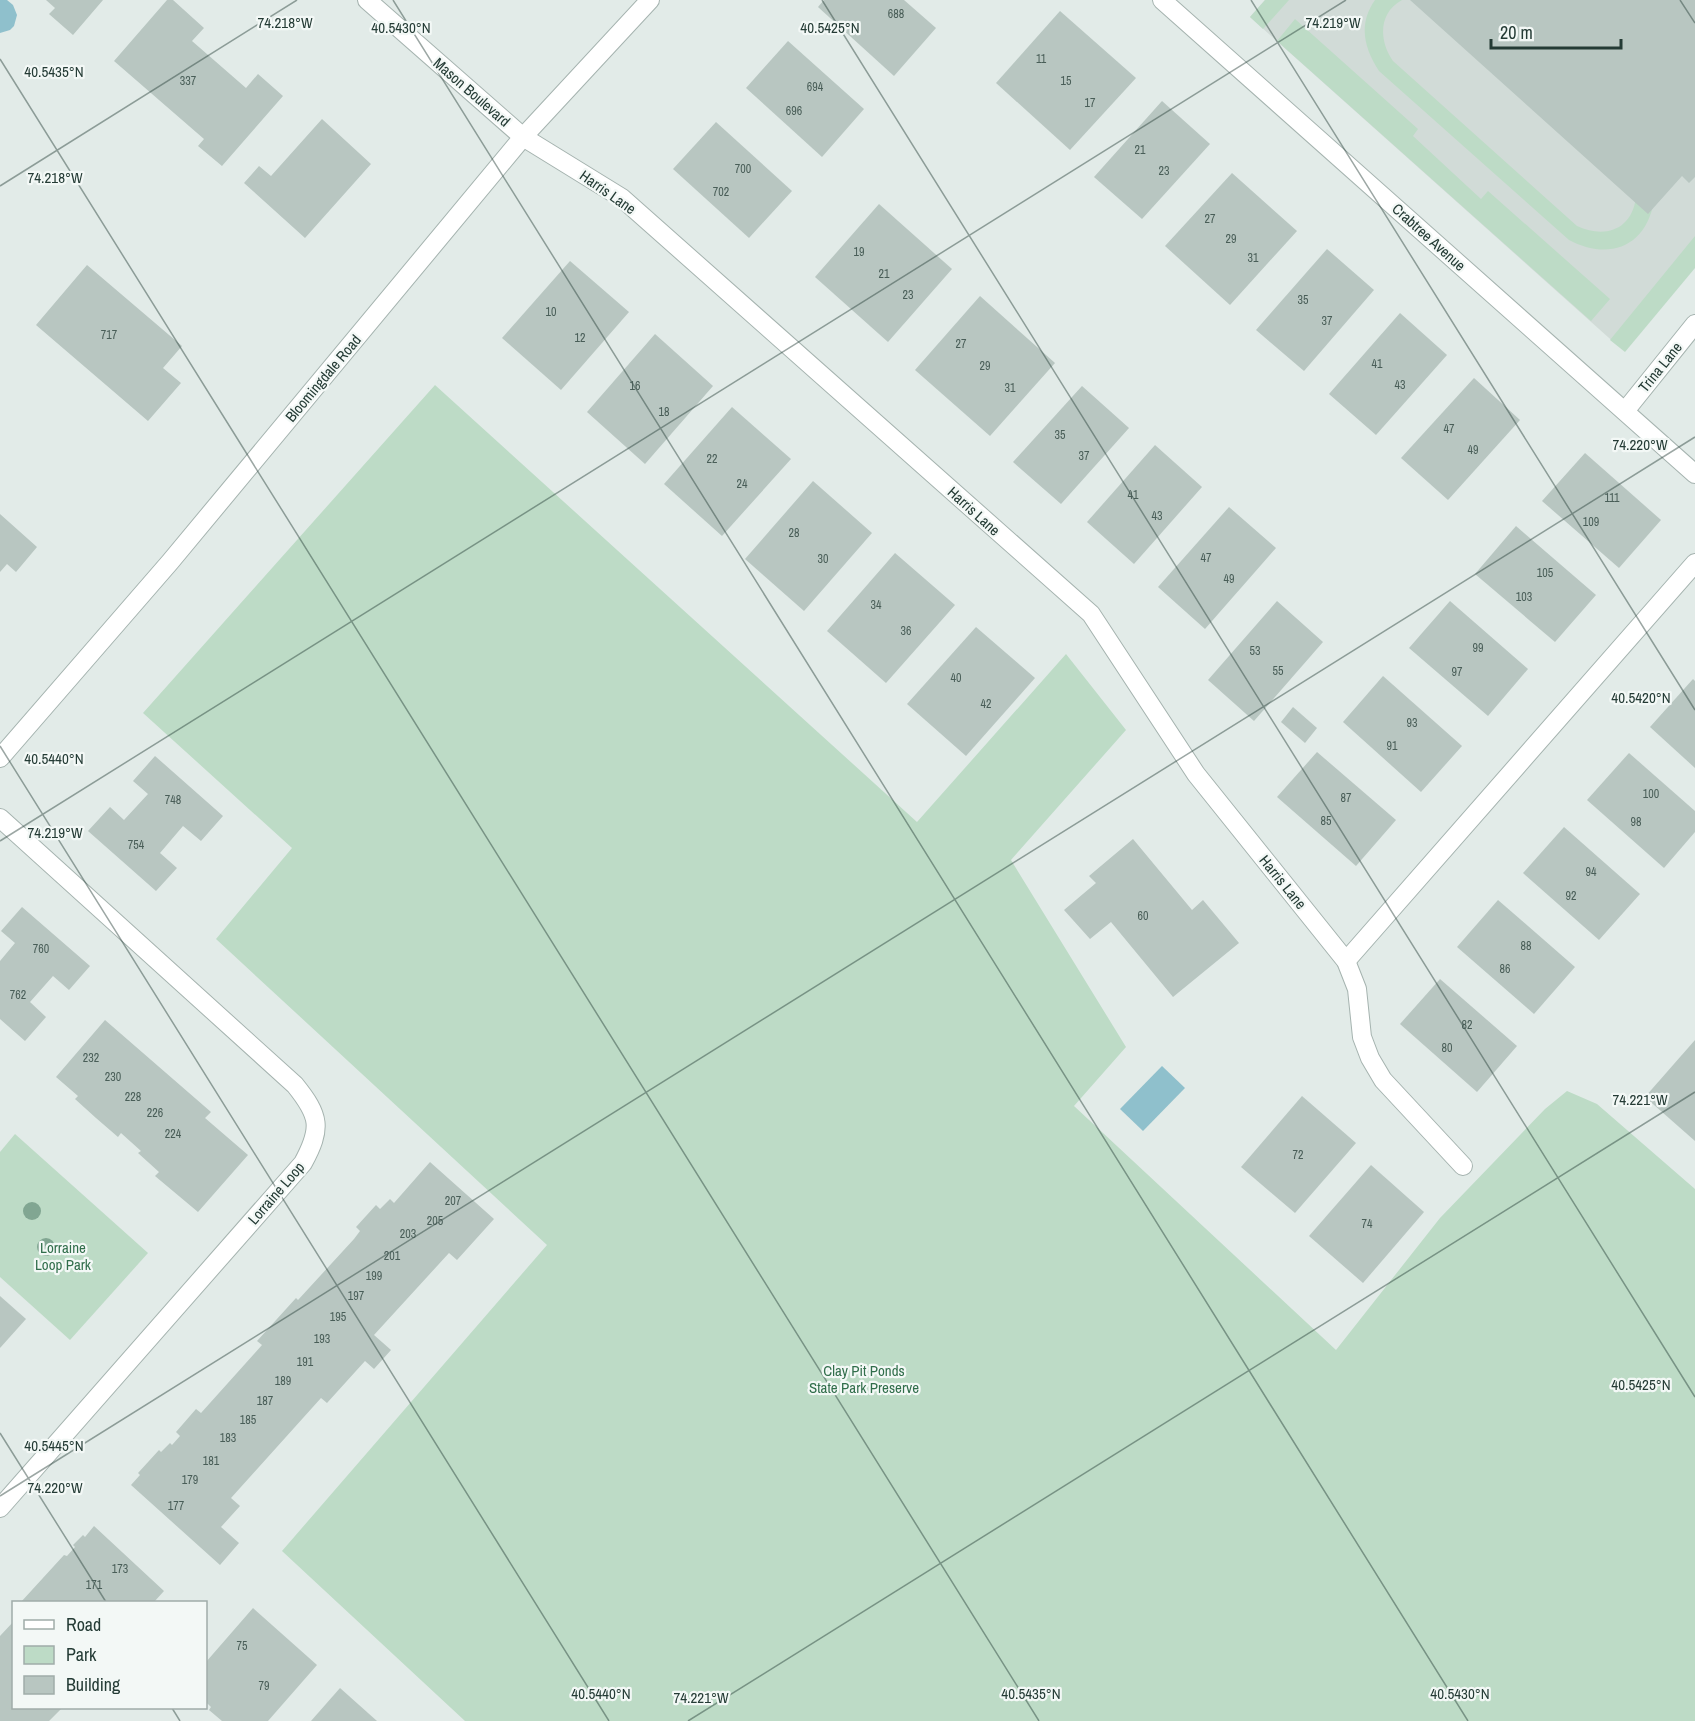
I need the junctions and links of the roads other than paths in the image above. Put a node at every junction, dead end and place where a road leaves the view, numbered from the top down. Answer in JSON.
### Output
{"nodes":[{"id":1,"x":367,"y":0,"type":"edge"},
{"id":2,"x":650,"y":0,"type":"edge"},
{"id":3,"x":1162,"y":0,"type":"edge"},
{"id":4,"x":523,"y":137,"type":"junction"},
{"id":5,"x":1695,"y":324,"type":"edge"},
{"id":6,"x":1624,"y":411,"type":"junction"},
{"id":7,"x":1695,"y":474,"type":"edge"},
{"id":8,"x":1695,"y":563,"type":"edge"},
{"id":9,"x":0,"y":758,"type":"edge"},
{"id":10,"x":0,"y":818,"type":"edge"},
{"id":11,"x":1346,"y":961,"type":"junction"},
{"id":12,"x":1463,"y":1166,"type":"dead end"},
{"id":13,"x":0,"y":1508,"type":"edge"}],
"edges":[{"from":1,"to":4,"type":"street","name":"Mason Boulevard"},
{"from":2,"to":4,"type":"street","name":"Bloomingdale Road"},
{"from":3,"to":6,"type":"street","name":"Crabtree Avenue"},
{"from":4,"to":9,"type":"street","name":"Bloomingdale Road"},
{"from":4,"to":11,"type":"street","name":"Harris Lane"},
{"from":5,"to":6,"type":"street","name":"Trina Lane"},
{"from":6,"to":7,"type":"street","name":"Crabtree Avenue"},
{"from":8,"to":11,"type":"street"},
{"from":10,"to":13,"type":"street","name":"Lorraine Loop"},
{"from":11,"to":12,"type":"street","name":"Harris Lane"}]}
